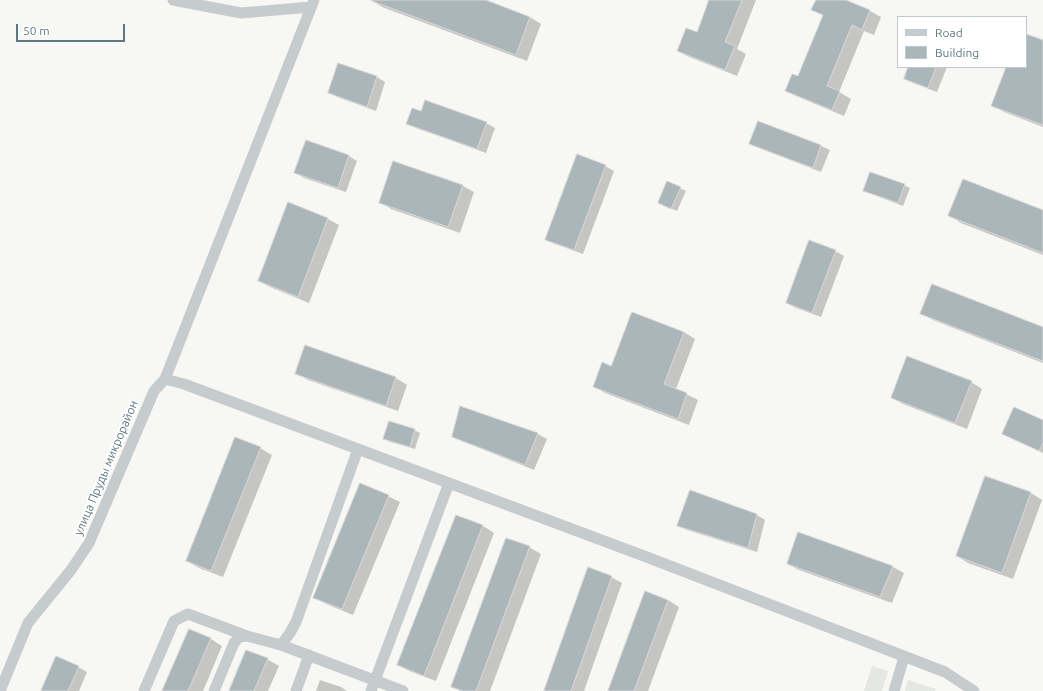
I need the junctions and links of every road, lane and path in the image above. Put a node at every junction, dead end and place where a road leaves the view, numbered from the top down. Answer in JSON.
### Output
{"nodes":[{"id":1,"x":173,"y":0,"type":"edge"},
{"id":2,"x":313,"y":4,"type":"edge"},
{"id":3,"x":165,"y":379,"type":"junction"},
{"id":4,"x":358,"y":449,"type":"junction"},
{"id":5,"x":449,"y":483,"type":"junction"},
{"id":6,"x":247,"y":636,"type":"junction"},
{"id":7,"x":281,"y":645,"type":"junction"},
{"id":8,"x":309,"y":656,"type":"junction"},
{"id":9,"x":904,"y":657,"type":"junction"},
{"id":10,"x":373,"y":686,"type":"edge"},
{"id":11,"x":0,"y":691,"type":"edge"},
{"id":12,"x":144,"y":691,"type":"edge"},
{"id":13,"x":214,"y":691,"type":"edge"},
{"id":14,"x":296,"y":691,"type":"edge"},
{"id":15,"x":403,"y":691,"type":"edge"},
{"id":16,"x":894,"y":691,"type":"edge"},
{"id":17,"x":974,"y":691,"type":"edge"}],
"edges":[{"from":1,"to":2,"type":"street"},
{"from":2,"to":3,"type":"street","name":"улица Пруды микрорайон"},
{"from":3,"to":4,"type":"street"},
{"from":3,"to":11,"type":"street","name":"улица Пруды микрорайон"},
{"from":4,"to":5,"type":"street"},
{"from":4,"to":7,"type":"street"},
{"from":5,"to":9,"type":"street"},
{"from":5,"to":10,"type":"street"},
{"from":6,"to":7,"type":"street"},
{"from":6,"to":12,"type":"street"},
{"from":6,"to":13,"type":"street"},
{"from":7,"to":8,"type":"street"},
{"from":8,"to":10,"type":"street"},
{"from":8,"to":14,"type":"street"},
{"from":9,"to":16,"type":"street"},
{"from":9,"to":17,"type":"street"},
{"from":10,"to":15,"type":"street"}]}
